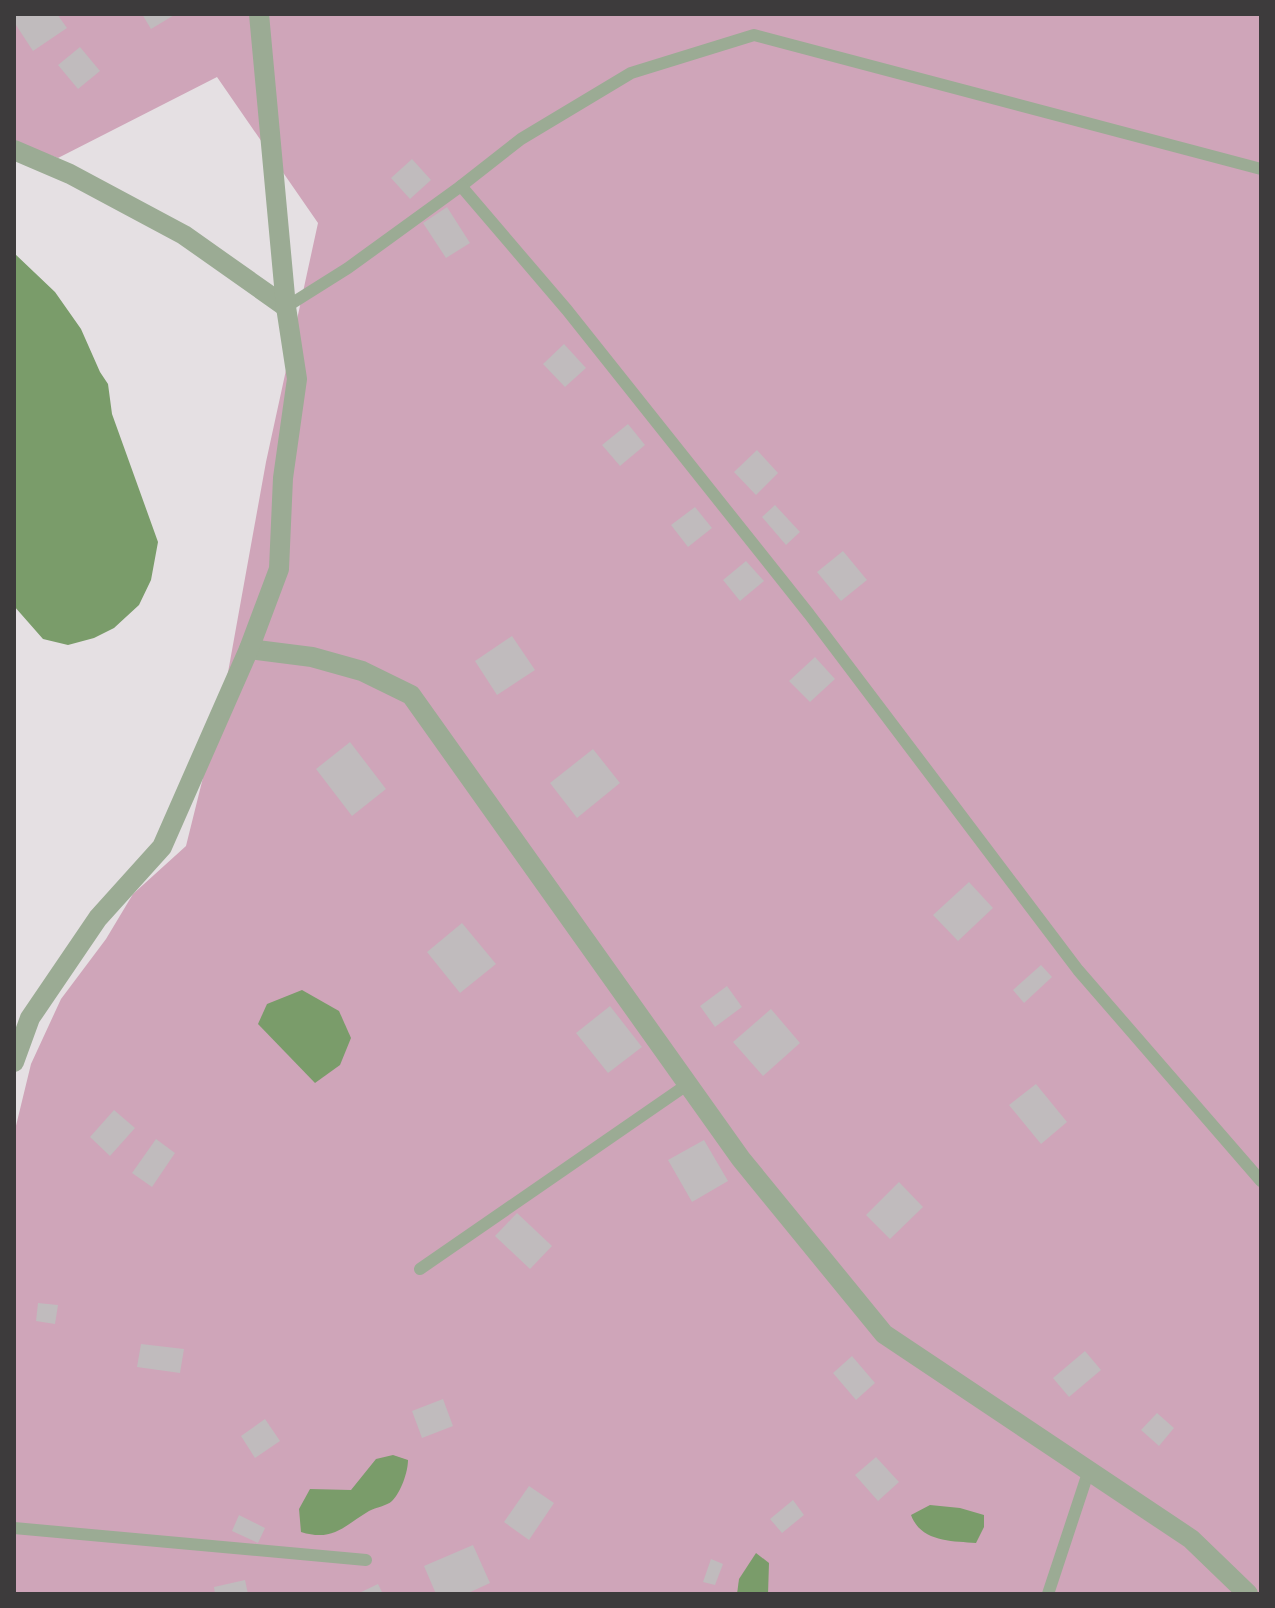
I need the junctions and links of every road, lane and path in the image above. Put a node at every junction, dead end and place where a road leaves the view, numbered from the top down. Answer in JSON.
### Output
{"nodes":[{"id":1,"x":259,"y":14,"type":"edge"},
{"id":2,"x":14,"y":150,"type":"edge"},
{"id":3,"x":1261,"y":169,"type":"edge"},
{"id":4,"x":461,"y":186,"type":"junction"},
{"id":5,"x":286,"y":307,"type":"junction"},
{"id":6,"x":249,"y":649,"type":"junction"},
{"id":7,"x":14,"y":1062,"type":"edge"},
{"id":8,"x":688,"y":1084,"type":"junction"},
{"id":9,"x":1261,"y":1181,"type":"edge"},
{"id":10,"x":420,"y":1269,"type":"dead end"},
{"id":11,"x":1089,"y":1470,"type":"junction"},
{"id":12,"x":14,"y":1528,"type":"edge"},
{"id":13,"x":366,"y":1560,"type":"dead end"},
{"id":14,"x":1048,"y":1594,"type":"edge"},
{"id":15,"x":1248,"y":1594,"type":"edge"}],
"edges":[{"from":1,"to":5,"type":"street"},
{"from":2,"to":5,"type":"street"},
{"from":3,"to":4,"type":"lane"},
{"from":4,"to":5,"type":"lane"},
{"from":4,"to":9,"type":"lane"},
{"from":5,"to":6,"type":"street"},
{"from":6,"to":7,"type":"street"},
{"from":6,"to":8,"type":"street"},
{"from":8,"to":10,"type":"lane"},
{"from":8,"to":11,"type":"street"},
{"from":11,"to":14,"type":"lane"},
{"from":11,"to":15,"type":"street"},
{"from":12,"to":13,"type":"lane"}]}
